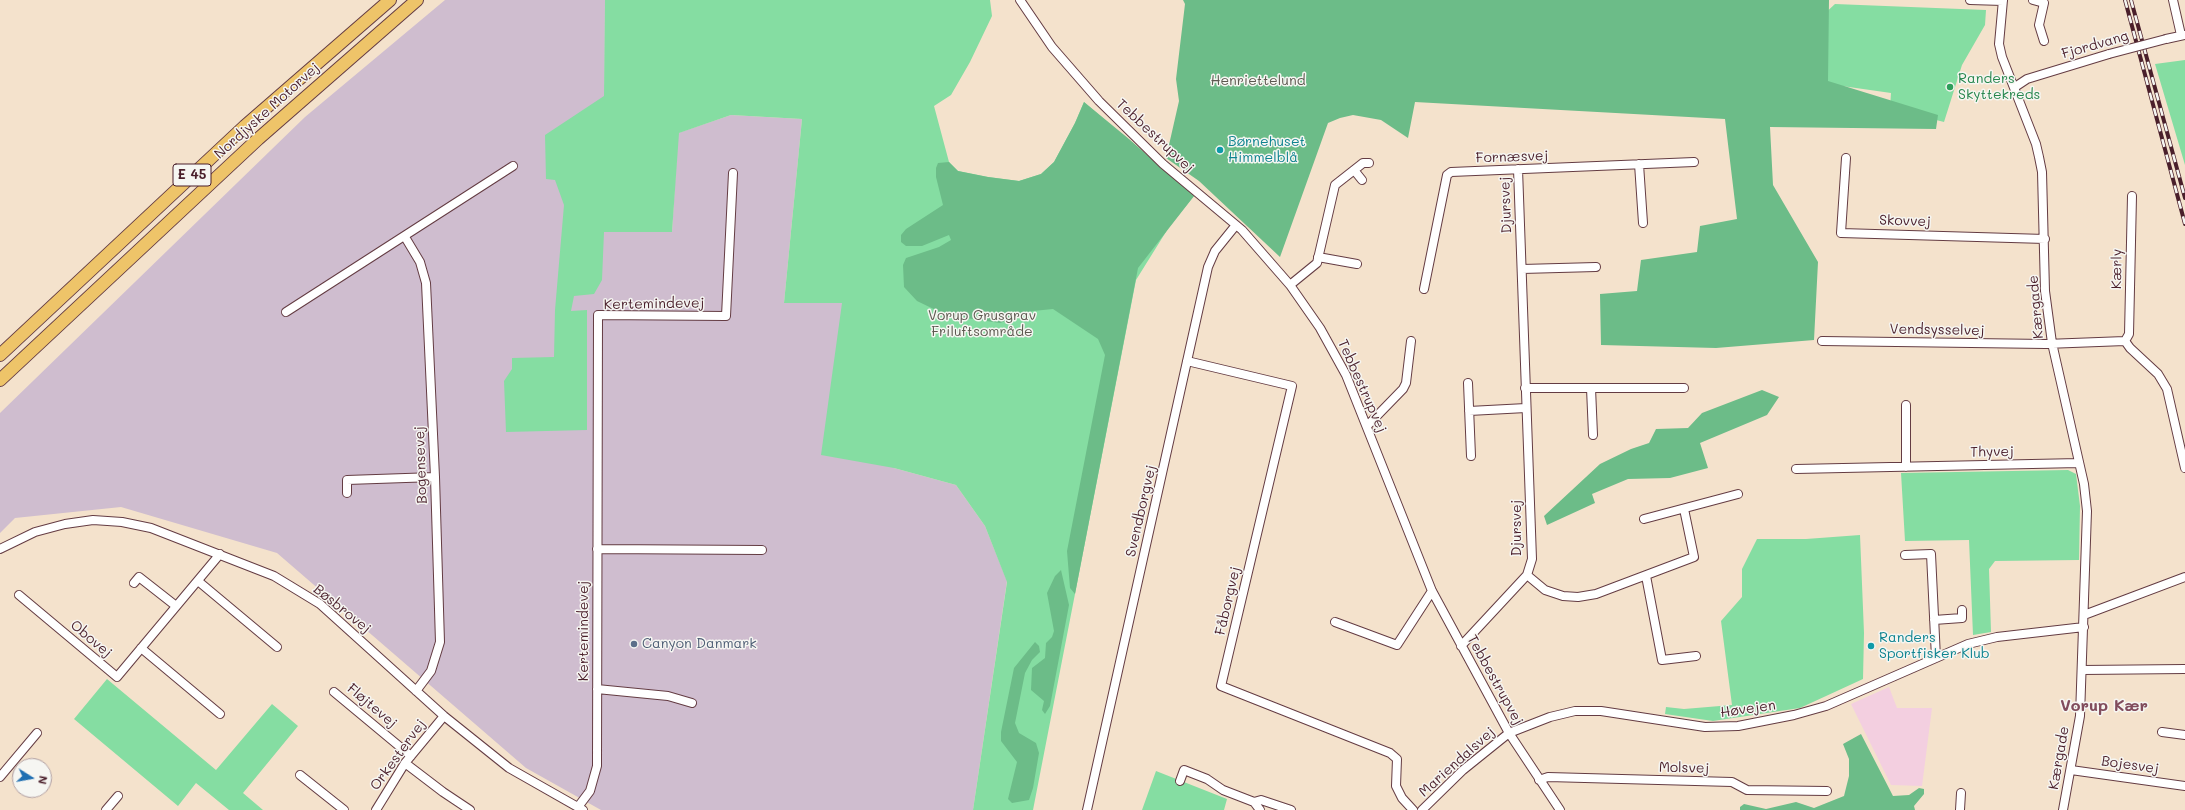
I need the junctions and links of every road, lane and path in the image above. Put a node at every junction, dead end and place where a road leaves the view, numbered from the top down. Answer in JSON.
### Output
{"nodes":[{"id":1,"x":390,"y":0,"type":"edge"},
{"id":2,"x":417,"y":0,"type":"edge"},
{"id":3,"x":1020,"y":0,"type":"edge"},
{"id":4,"x":1970,"y":0,"type":"edge"},
{"id":5,"x":2003,"y":0,"type":"edge"},
{"id":6,"x":2033,"y":0,"type":"edge"},
{"id":7,"x":2173,"y":0,"type":"edge"},
{"id":8,"x":2183,"y":35,"type":"edge"},
{"id":9,"x":2044,"y":41,"type":"dead end"},
{"id":10,"x":2014,"y":87,"type":"junction"},
{"id":11,"x":1846,"y":158,"type":"dead end"},
{"id":12,"x":1694,"y":162,"type":"dead end"},
{"id":13,"x":1369,"y":163,"type":"dead end"},
{"id":14,"x":1639,"y":164,"type":"junction"},
{"id":15,"x":513,"y":166,"type":"dead end"},
{"id":16,"x":1518,"y":169,"type":"junction"},
{"id":17,"x":1354,"y":170,"type":"junction"},
{"id":18,"x":733,"y":173,"type":"dead end"},
{"id":19,"x":1362,"y":180,"type":"dead end"},
{"id":20,"x":2132,"y":196,"type":"dead end"},
{"id":21,"x":1643,"y":223,"type":"dead end"},
{"id":22,"x":1236,"y":225,"type":"junction"},
{"id":23,"x":405,"y":236,"type":"junction"},
{"id":24,"x":2045,"y":239,"type":"junction"},
{"id":25,"x":1318,"y":257,"type":"junction"},
{"id":26,"x":1356,"y":264,"type":"dead end"},
{"id":27,"x":1596,"y":267,"type":"dead end"},
{"id":28,"x":1522,"y":269,"type":"junction"},
{"id":29,"x":1290,"y":285,"type":"junction"},
{"id":30,"x":1424,"y":289,"type":"dead end"},
{"id":31,"x":286,"y":312,"type":"dead end"},
{"id":32,"x":1411,"y":341,"type":"dead end"},
{"id":33,"x":1822,"y":341,"type":"dead end"},
{"id":34,"x":2125,"y":341,"type":"junction"},
{"id":35,"x":2052,"y":343,"type":"junction"},
{"id":36,"x":28,"y":353,"type":"junction"},
{"id":37,"x":0,"y":355,"type":"edge"},
{"id":38,"x":1187,"y":361,"type":"junction"},
{"id":39,"x":0,"y":380,"type":"edge"},
{"id":40,"x":0,"y":383,"type":"edge"},
{"id":41,"x":1468,"y":383,"type":"dead end"},
{"id":42,"x":1526,"y":388,"type":"junction"},
{"id":43,"x":1591,"y":388,"type":"junction"},
{"id":44,"x":1684,"y":388,"type":"dead end"},
{"id":45,"x":1906,"y":405,"type":"dead end"},
{"id":46,"x":1526,"y":408,"type":"junction"},
{"id":47,"x":1469,"y":411,"type":"junction"},
{"id":48,"x":1367,"y":426,"type":"junction"},
{"id":49,"x":1593,"y":435,"type":"dead end"},
{"id":50,"x":1471,"y":456,"type":"dead end"},
{"id":51,"x":2079,"y":463,"type":"junction"},
{"id":52,"x":1906,"y":467,"type":"junction"},
{"id":53,"x":2185,"y":468,"type":"edge"},
{"id":54,"x":1796,"y":469,"type":"dead end"},
{"id":55,"x":435,"y":476,"type":"junction"},
{"id":56,"x":347,"y":493,"type":"dead end"},
{"id":57,"x":1738,"y":494,"type":"dead end"},
{"id":58,"x":1684,"y":509,"type":"junction"},
{"id":59,"x":1644,"y":519,"type":"dead end"},
{"id":60,"x":598,"y":548,"type":"junction"},
{"id":61,"x":0,"y":549,"type":"edge"},
{"id":62,"x":762,"y":550,"type":"dead end"},
{"id":63,"x":220,"y":554,"type":"junction"},
{"id":64,"x":1905,"y":555,"type":"dead end"},
{"id":65,"x":1527,"y":574,"type":"junction"},
{"id":66,"x":1646,"y":576,"type":"junction"},
{"id":67,"x":2185,"y":578,"type":"edge"},
{"id":68,"x":198,"y":581,"type":"junction"},
{"id":69,"x":134,"y":583,"type":"dead end"},
{"id":70,"x":1432,"y":591,"type":"junction"},
{"id":71,"x":19,"y":595,"type":"dead end"},
{"id":72,"x":176,"y":606,"type":"junction"},
{"id":73,"x":1962,"y":610,"type":"dead end"},
{"id":74,"x":2084,"y":615,"type":"junction"},
{"id":75,"x":1934,"y":620,"type":"junction"},
{"id":76,"x":1335,"y":622,"type":"dead end"},
{"id":77,"x":2084,"y":627,"type":"junction"},
{"id":78,"x":1460,"y":646,"type":"junction"},
{"id":79,"x":141,"y":648,"type":"junction"},
{"id":80,"x":277,"y":648,"type":"dead end"},
{"id":81,"x":1696,"y":656,"type":"dead end"},
{"id":82,"x":1936,"y":658,"type":"junction"},
{"id":83,"x":2185,"y":669,"type":"edge"},
{"id":84,"x":2082,"y":670,"type":"junction"},
{"id":85,"x":597,"y":689,"type":"junction"},
{"id":86,"x":416,"y":691,"type":"junction"},
{"id":87,"x":334,"y":692,"type":"dead end"},
{"id":88,"x":692,"y":703,"type":"dead end"},
{"id":89,"x":220,"y":714,"type":"dead end"},
{"id":90,"x":444,"y":716,"type":"junction"},
{"id":91,"x":37,"y":732,"type":"dead end"},
{"id":92,"x":2162,"y":732,"type":"dead end"},
{"id":93,"x":1509,"y":733,"type":"junction"},
{"id":94,"x":2185,"y":735,"type":"edge"},
{"id":95,"x":411,"y":756,"type":"junction"},
{"id":96,"x":405,"y":763,"type":"junction"},
{"id":97,"x":2071,"y":770,"type":"junction"},
{"id":98,"x":300,"y":775,"type":"dead end"},
{"id":99,"x":0,"y":777,"type":"edge"},
{"id":100,"x":1539,"y":780,"type":"junction"},
{"id":101,"x":1180,"y":781,"type":"dead end"},
{"id":102,"x":2185,"y":786,"type":"edge"},
{"id":103,"x":1827,"y":791,"type":"dead end"},
{"id":104,"x":1961,"y":792,"type":"dead end"},
{"id":105,"x":118,"y":796,"type":"dead end"},
{"id":106,"x":1254,"y":802,"type":"junction"},
{"id":107,"x":580,"y":809,"type":"edge"},
{"id":108,"x":1286,"y":809,"type":"edge"},
{"id":109,"x":106,"y":810,"type":"edge"},
{"id":110,"x":344,"y":810,"type":"edge"},
{"id":111,"x":376,"y":810,"type":"edge"},
{"id":112,"x":470,"y":810,"type":"edge"},
{"id":113,"x":1087,"y":810,"type":"edge"},
{"id":114,"x":1260,"y":810,"type":"edge"},
{"id":115,"x":1413,"y":810,"type":"edge"},
{"id":116,"x":1422,"y":810,"type":"edge"},
{"id":117,"x":1560,"y":810,"type":"edge"},
{"id":118,"x":1960,"y":810,"type":"edge"},
{"id":119,"x":2063,"y":810,"type":"edge"}],
"edges":[{"from":1,"to":37,"type":"highway","name":"Nordjyske Motorvej","number":"E 45"},
{"from":2,"to":36,"type":"highway","name":"Nordjyske Motorvej","number":"E 45"},
{"from":3,"to":22,"type":"street","name":"Tebbestrupvej"},
{"from":4,"to":5,"type":"street"},
{"from":5,"to":10,"type":"street","name":"Kærgade"},
{"from":6,"to":9,"type":"street"},
{"from":7,"to":8,"type":"street"},
{"from":8,"to":10,"type":"street","name":"Fjordvang","bridge":true},
{"from":10,"to":24,"type":"street","name":"Kærgade"},
{"from":11,"to":24,"type":"street","name":"Skovvej"},
{"from":12,"to":14,"type":"street","name":"Fornæsvej"},
{"from":13,"to":17,"type":"street"},
{"from":14,"to":16,"type":"street","name":"Fornæsvej"},
{"from":14,"to":21,"type":"street"},
{"from":15,"to":23,"type":"street"},
{"from":16,"to":28,"type":"street","name":"Djursvej"},
{"from":16,"to":30,"type":"street","name":"Fornæsvej"},
{"from":17,"to":19,"type":"street"},
{"from":17,"to":25,"type":"street"},
{"from":18,"to":60,"type":"street","name":"Kertemindevej"},
{"from":20,"to":34,"type":"street","name":"Kærly"},
{"from":22,"to":29,"type":"street","name":"Tebbestrupvej"},
{"from":22,"to":38,"type":"street","name":"Svendborgvej"},
{"from":23,"to":31,"type":"street"},
{"from":23,"to":55,"type":"street","name":"Bogensevej"},
{"from":24,"to":35,"type":"street","name":"Kærgade"},
{"from":25,"to":26,"type":"street"},
{"from":25,"to":29,"type":"street"},
{"from":27,"to":28,"type":"street"},
{"from":28,"to":42,"type":"street","name":"Djursvej"},
{"from":29,"to":48,"type":"street","name":"Tebbestrupvej"},
{"from":32,"to":48,"type":"street"},
{"from":33,"to":35,"type":"street","name":"Vendsysselvej"},
{"from":34,"to":35,"type":"street","name":"Vendsysselvej"},
{"from":34,"to":53,"type":"street"},
{"from":35,"to":51,"type":"street","name":"Kærgade"},
{"from":36,"to":39,"type":"highway","name":"Nordjyske Motorvej","number":"E 45"},
{"from":36,"to":40,"type":"highway"},
{"from":38,"to":113,"type":"street","name":"Svendborgvej"},
{"from":38,"to":115,"type":"street","name":"Fåborgvej"},
{"from":41,"to":47,"type":"street"},
{"from":42,"to":43,"type":"street"},
{"from":42,"to":46,"type":"street","name":"Djursvej"},
{"from":43,"to":44,"type":"street"},
{"from":43,"to":49,"type":"street"},
{"from":45,"to":52,"type":"street"},
{"from":46,"to":47,"type":"street"},
{"from":46,"to":65,"type":"street","name":"Djursvej"},
{"from":47,"to":50,"type":"street"},
{"from":48,"to":70,"type":"street","name":"Tebbestrupvej"},
{"from":51,"to":52,"type":"street","name":"Thyvej"},
{"from":51,"to":74,"type":"street","name":"Kærgade"},
{"from":52,"to":54,"type":"street","name":"Thyvej"},
{"from":55,"to":56,"type":"street"},
{"from":55,"to":86,"type":"street","name":"Bogensevej"},
{"from":57,"to":58,"type":"street"},
{"from":58,"to":59,"type":"street"},
{"from":58,"to":66,"type":"street"},
{"from":60,"to":62,"type":"street"},
{"from":60,"to":85,"type":"street","name":"Kertemindevej"},
{"from":61,"to":63,"type":"street","name":"Bøsbrovej"},
{"from":63,"to":68,"type":"street","name":"Obovej"},
{"from":63,"to":86,"type":"street","name":"Bøsbrovej"},
{"from":64,"to":75,"type":"street"},
{"from":65,"to":66,"type":"street"},
{"from":65,"to":78,"type":"street","name":"Djursvej"},
{"from":66,"to":81,"type":"street"},
{"from":67,"to":74,"type":"street"},
{"from":68,"to":72,"type":"street","name":"Obovej"},
{"from":68,"to":80,"type":"street"},
{"from":69,"to":72,"type":"street"},
{"from":70,"to":76,"type":"street"},
{"from":70,"to":78,"type":"street","name":"Tebbestrupvej"},
{"from":71,"to":79,"type":"street","name":"Obovej"},
{"from":72,"to":79,"type":"street","name":"Obovej"},
{"from":73,"to":75,"type":"street"},
{"from":74,"to":77,"type":"street","name":"Kærgade"},
{"from":75,"to":82,"type":"street"},
{"from":77,"to":82,"type":"street","name":"Høvejen"},
{"from":77,"to":84,"type":"street","name":"Kærgade"},
{"from":78,"to":93,"type":"street","name":"Tebbestrupvej"},
{"from":79,"to":89,"type":"street"},
{"from":82,"to":93,"type":"street","name":"Høvejen"},
{"from":83,"to":84,"type":"street"},
{"from":84,"to":97,"type":"street","name":"Kærgade"},
{"from":85,"to":88,"type":"street","name":"Kertemindevej"},
{"from":85,"to":107,"type":"street","name":"Kertemindevej"},
{"from":86,"to":90,"type":"street","name":"Bøsbrovej"},
{"from":87,"to":95,"type":"street","name":"Fløjtevej"},
{"from":90,"to":95,"type":"street","name":"Orkestervej"},
{"from":90,"to":107,"type":"street","name":"Bøsbrovej"},
{"from":91,"to":99,"type":"street"},
{"from":92,"to":94,"type":"street"},
{"from":93,"to":100,"type":"street","name":"Tebbestrupvej"},
{"from":93,"to":116,"type":"street","name":"Mariendalsvej"},
{"from":95,"to":96,"type":"street","name":"Orkestervej"},
{"from":96,"to":111,"type":"street","name":"Orkestervej"},
{"from":96,"to":112,"type":"street"},
{"from":97,"to":102,"type":"street","name":"Bojesvej"},
{"from":97,"to":119,"type":"street","name":"Kærgade"},
{"from":98,"to":110,"type":"street"},
{"from":100,"to":103,"type":"street","name":"Molsvej"},
{"from":100,"to":117,"type":"street","name":"Tebbestrupvej"},
{"from":101,"to":106,"type":"street"},
{"from":104,"to":118,"type":"street"},
{"from":105,"to":109,"type":"street"},
{"from":106,"to":108,"type":"street"},
{"from":106,"to":114,"type":"street"}]}
